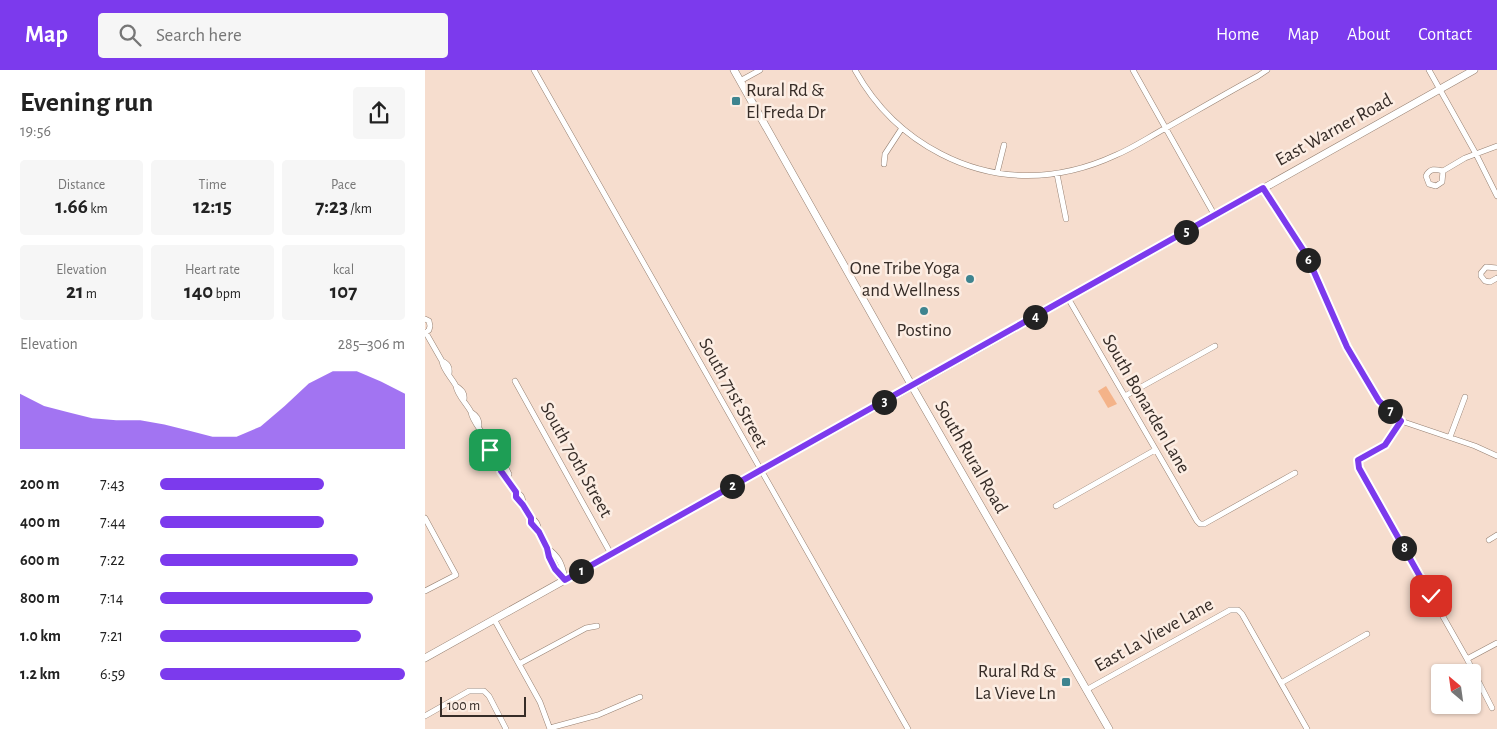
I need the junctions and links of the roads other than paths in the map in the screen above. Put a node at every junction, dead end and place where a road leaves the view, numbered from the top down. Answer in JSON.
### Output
{"nodes":[{"id":1,"x":534,"y":70,"type":"edge"},
{"id":2,"x":735,"y":70,"type":"edge"},
{"id":3,"x":760,"y":70,"type":"edge"},
{"id":4,"x":855,"y":70,"type":"edge"},
{"id":5,"x":1133,"y":70,"type":"edge"},
{"id":6,"x":1267,"y":70,"type":"edge"},
{"id":7,"x":1429,"y":70,"type":"edge"},
{"id":8,"x":1474,"y":70,"type":"edge"},
{"id":9,"x":741,"y":81,"type":"junction"},
{"id":10,"x":1440,"y":89,"type":"junction"},
{"id":11,"x":902,"y":128,"type":"junction"},
{"id":12,"x":1165,"y":128,"type":"junction"},
{"id":13,"x":1003,"y":144,"type":"dead end"},
{"id":14,"x":1497,"y":146,"type":"edge"},
{"id":15,"x":1476,"y":154,"type":"junction"},
{"id":16,"x":884,"y":164,"type":"dead end"},
{"id":17,"x":1443,"y":171,"type":"dead end"},
{"id":18,"x":997,"y":173,"type":"junction"},
{"id":19,"x":1057,"y":174,"type":"junction"},
{"id":20,"x":1263,"y":188,"type":"junction"},
{"id":21,"x":1497,"y":196,"type":"edge"},
{"id":22,"x":1215,"y":216,"type":"junction"},
{"id":23,"x":1066,"y":219,"type":"dead end"},
{"id":24,"x":1497,"y":268,"type":"edge"},
{"id":25,"x":1497,"y":278,"type":"edge"},
{"id":26,"x":1068,"y":298,"type":"junction"},
{"id":27,"x":425,"y":319,"type":"edge"},
{"id":28,"x":425,"y":333,"type":"edge"},
{"id":29,"x":1215,"y":346,"type":"dead end"},
{"id":30,"x":515,"y":381,"type":"dead end"},
{"id":31,"x":911,"y":386,"type":"junction"},
{"id":32,"x":1125,"y":396,"type":"junction"},
{"id":33,"x":1465,"y":397,"type":"dead end"},
{"id":34,"x":1401,"y":421,"type":"junction"},
{"id":35,"x":1450,"y":437,"type":"junction"},
{"id":36,"x":1155,"y":450,"type":"junction"},
{"id":37,"x":1497,"y":456,"type":"edge"},
{"id":38,"x":760,"y":471,"type":"junction"},
{"id":39,"x":1295,"y":473,"type":"dead end"},
{"id":40,"x":1056,"y":506,"type":"dead end"},
{"id":41,"x":425,"y":518,"type":"edge"},
{"id":42,"x":1497,"y":535,"type":"edge"},
{"id":43,"x":1489,"y":540,"type":"dead end"},
{"id":44,"x":611,"y":554,"type":"junction"},
{"id":45,"x":565,"y":580,"type":"junction"},
{"id":46,"x":425,"y":591,"type":"edge"},
{"id":47,"x":494,"y":619,"type":"junction"},
{"id":48,"x":597,"y":626,"type":"dead end"},
{"id":49,"x":1367,"y":634,"type":"dead end"},
{"id":50,"x":1497,"y":643,"type":"edge"},
{"id":51,"x":425,"y":658,"type":"edge"},
{"id":52,"x":1467,"y":659,"type":"junction"},
{"id":53,"x":519,"y":664,"type":"junction"},
{"id":54,"x":1281,"y":683,"type":"junction"},
{"id":55,"x":1086,"y":690,"type":"junction"},
{"id":56,"x":639,"y":697,"type":"dead end"},
{"id":57,"x":1493,"y":708,"type":"dead end"},
{"id":58,"x":425,"y":716,"type":"edge"},
{"id":59,"x":550,"y":728,"type":"edge"},
{"id":60,"x":506,"y":729,"type":"edge"},
{"id":61,"x":908,"y":729,"type":"edge"},
{"id":62,"x":1109,"y":729,"type":"edge"},
{"id":63,"x":1307,"y":729,"type":"edge"}],
"edges":[{"from":1,"to":38,"type":"street","name":"South 71st Street"},
{"from":2,"to":9,"type":"main road","name":"South Rural Road"},
{"from":3,"to":9,"type":"street"},
{"from":4,"to":11,"type":"street"},
{"from":5,"to":12,"type":"street"},
{"from":6,"to":12,"type":"street"},
{"from":7,"to":10,"type":"street"},
{"from":8,"to":10,"type":"main road","name":"East Warner Road"},
{"from":9,"to":31,"type":"main road","name":"South Rural Road"},
{"from":10,"to":15,"type":"street"},
{"from":10,"to":20,"type":"main road","name":"East Warner Road"},
{"from":11,"to":16,"type":"street"},
{"from":11,"to":18,"type":"street"},
{"from":12,"to":19,"type":"street"},
{"from":12,"to":22,"type":"street"},
{"from":13,"to":18,"type":"street"},
{"from":14,"to":15,"type":"street"},
{"from":15,"to":17,"type":"street"},
{"from":15,"to":21,"type":"street"},
{"from":18,"to":19,"type":"street"},
{"from":19,"to":23,"type":"street"},
{"from":20,"to":22,"type":"main road","name":"East Warner Road"},
{"from":20,"to":34,"type":"street"},
{"from":22,"to":26,"type":"main road","name":"East Warner Road"},
{"from":24,"to":25,"type":"street"},
{"from":26,"to":31,"type":"main road","name":"East Warner Road"},
{"from":26,"to":32,"type":"street","name":"South Bonarden Lane"},
{"from":27,"to":28,"type":"street"},
{"from":28,"to":45,"type":"street"},
{"from":29,"to":32,"type":"street"},
{"from":30,"to":44,"type":"street","name":"South 70th Street"},
{"from":31,"to":38,"type":"main road","name":"East Warner Road"},
{"from":31,"to":55,"type":"main road","name":"South Rural Road"},
{"from":32,"to":36,"type":"street","name":"South Bonarden Lane"},
{"from":33,"to":35,"type":"street"},
{"from":34,"to":35,"type":"street"},
{"from":34,"to":52,"type":"street"},
{"from":35,"to":37,"type":"street"},
{"from":36,"to":39,"type":"street","name":"South Bonarden Lane"},
{"from":36,"to":40,"type":"street"},
{"from":38,"to":44,"type":"main road","name":"East Warner Road"},
{"from":38,"to":61,"type":"street","name":"South 71st Street"},
{"from":41,"to":46,"type":"street"},
{"from":42,"to":43,"type":"street"},
{"from":44,"to":45,"type":"main road","name":"East Warner Road"},
{"from":45,"to":47,"type":"main road","name":"East Warner Road"},
{"from":47,"to":51,"type":"main road","name":"East Warner Road"},
{"from":47,"to":53,"type":"street"},
{"from":48,"to":53,"type":"street"},
{"from":49,"to":54,"type":"street"},
{"from":50,"to":52,"type":"street"},
{"from":52,"to":57,"type":"street"},
{"from":53,"to":59,"type":"street"},
{"from":54,"to":55,"type":"street","name":"East La Vieve Lane"},
{"from":54,"to":63,"type":"street"},
{"from":55,"to":62,"type":"main road","name":"South Rural Road"},
{"from":56,"to":59,"type":"street"},
{"from":58,"to":60,"type":"street"}]}
